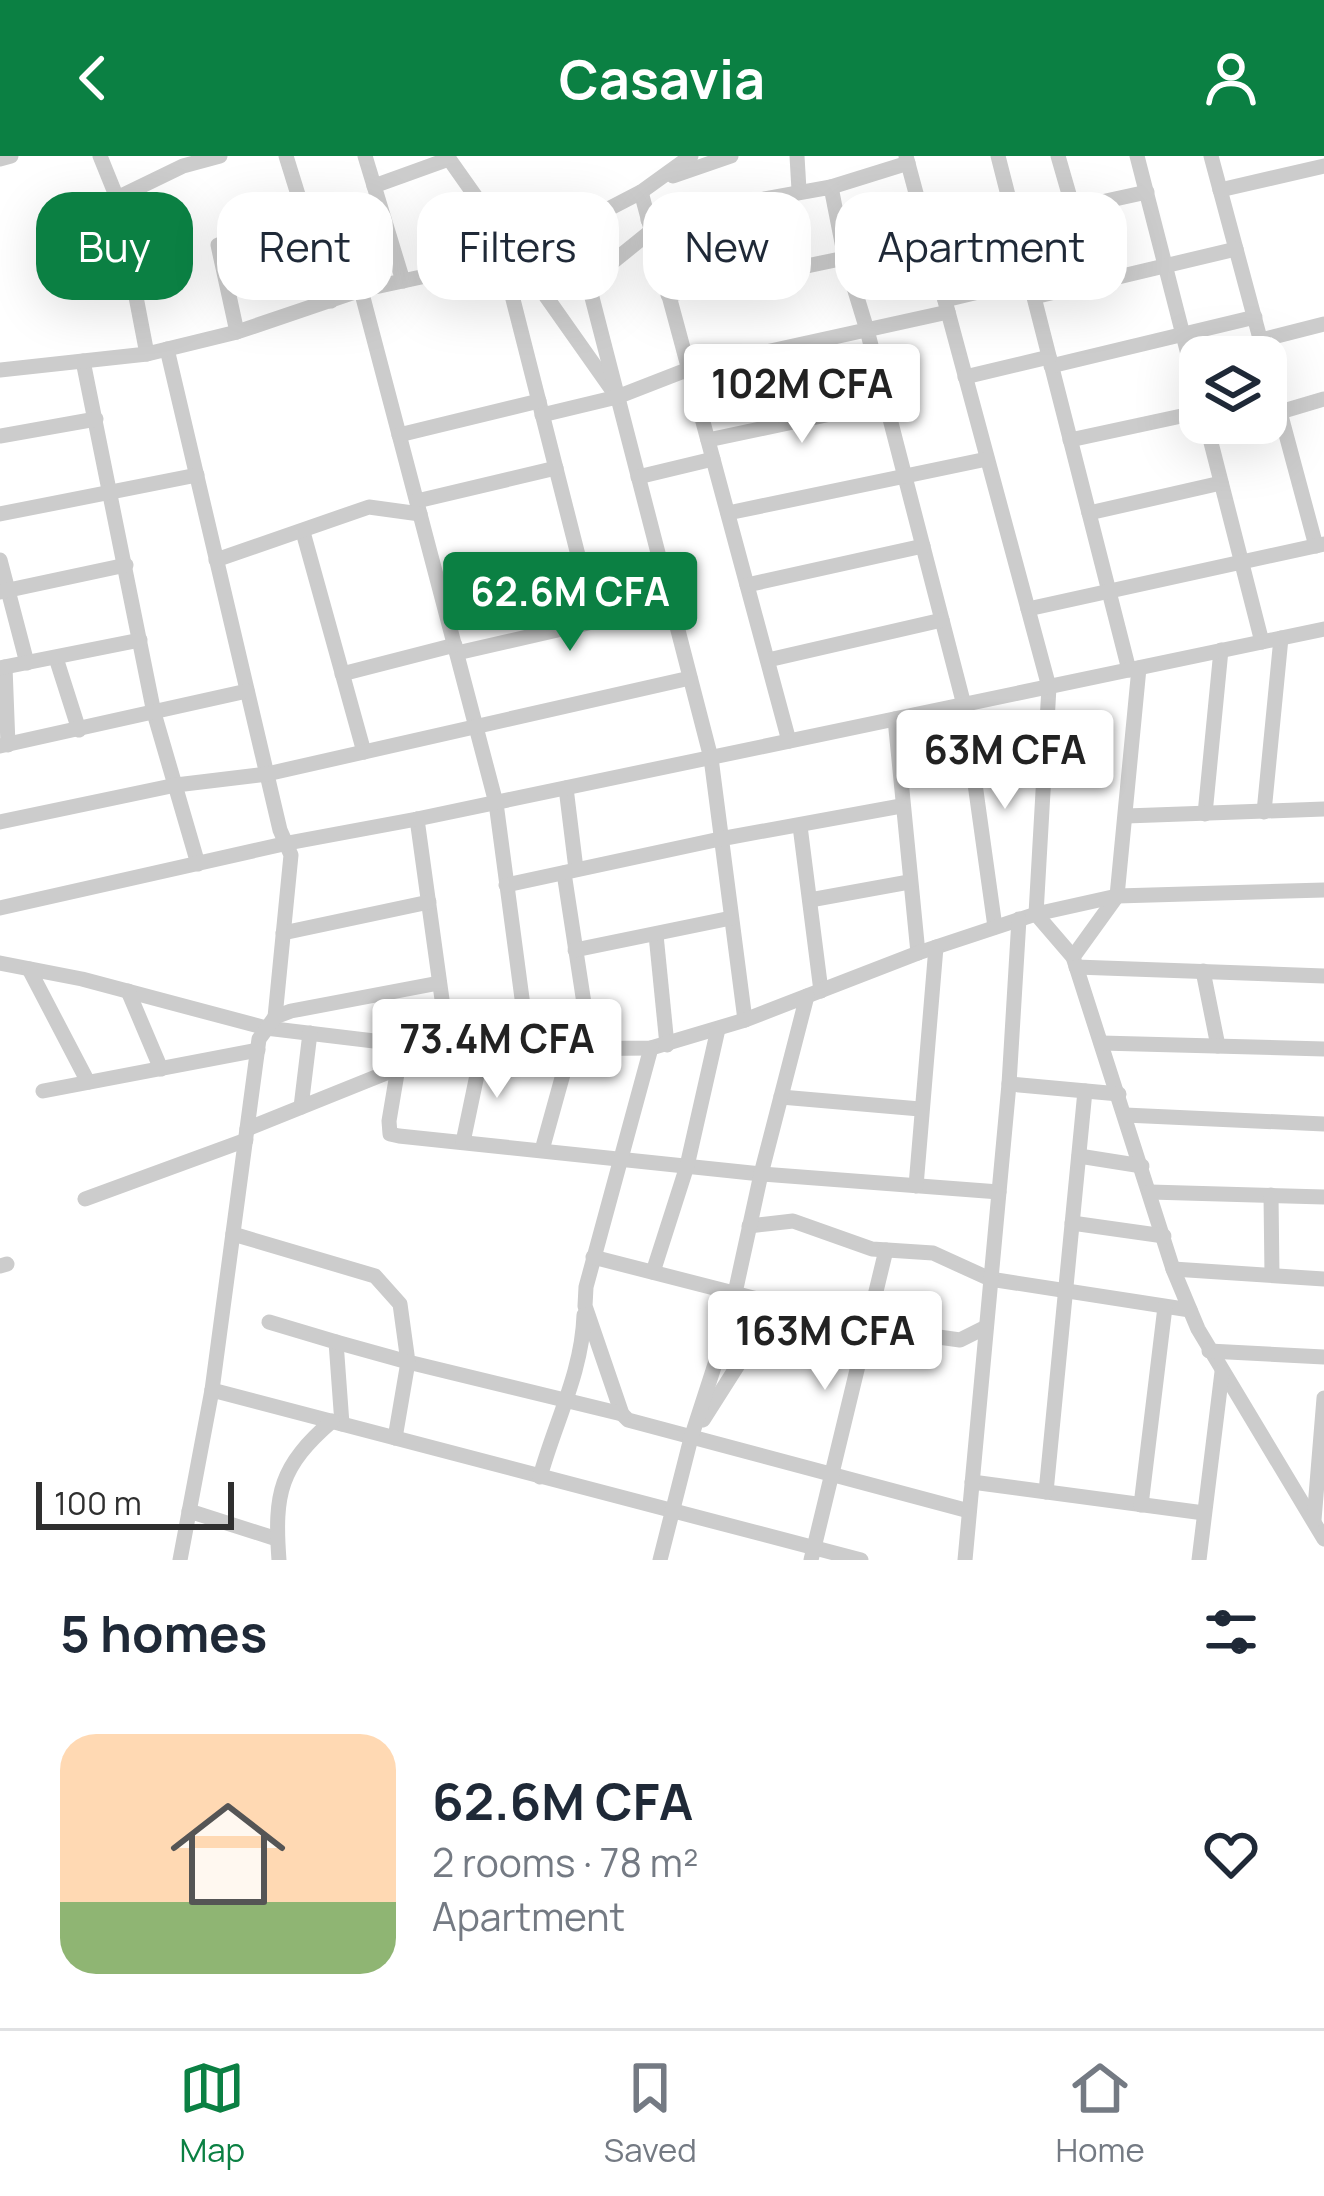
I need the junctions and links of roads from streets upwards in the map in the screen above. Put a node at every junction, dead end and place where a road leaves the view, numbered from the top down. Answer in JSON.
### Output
{"nodes":[{"id":1,"x":11,"y":156,"type":"edge"},
{"id":2,"x":100,"y":156,"type":"edge"},
{"id":3,"x":220,"y":156,"type":"edge"},
{"id":4,"x":286,"y":156,"type":"edge"},
{"id":5,"x":365,"y":156,"type":"edge"},
{"id":6,"x":691,"y":156,"type":"edge"},
{"id":7,"x":731,"y":156,"type":"edge"},
{"id":8,"x":797,"y":156,"type":"edge"},
{"id":9,"x":998,"y":156,"type":"edge"},
{"id":10,"x":1058,"y":156,"type":"edge"},
{"id":11,"x":1137,"y":156,"type":"edge"},
{"id":12,"x":1211,"y":156,"type":"edge"},
{"id":13,"x":448,"y":157,"type":"edge"},
{"id":14,"x":907,"y":159,"type":"edge"},
{"id":15,"x":0,"y":160,"type":"edge"},
{"id":16,"x":1296,"y":164,"type":"edge"},
{"id":17,"x":1324,"y":166,"type":"edge"},
{"id":18,"x":374,"y":186,"type":"junction"},
{"id":19,"x":831,"y":187,"type":"junction"},
{"id":20,"x":647,"y":188,"type":"junction"},
{"id":21,"x":799,"y":190,"type":"junction"},
{"id":22,"x":1220,"y":190,"type":"junction"},
{"id":23,"x":114,"y":192,"type":"edge"},
{"id":24,"x":129,"y":192,"type":"edge"},
{"id":25,"x":297,"y":192,"type":"edge"},
{"id":26,"x":469,"y":192,"type":"edge"},
{"id":27,"x":647,"y":192,"type":"edge"},
{"id":28,"x":790,"y":192,"type":"edge"},
{"id":29,"x":1007,"y":192,"type":"edge"},
{"id":30,"x":1068,"y":192,"type":"edge"},
{"id":31,"x":1147,"y":193,"type":"junction"},
{"id":32,"x":1127,"y":197,"type":"edge"},
{"id":33,"x":619,"y":202,"type":"edge"},
{"id":34,"x":835,"y":207,"type":"edge"},
{"id":35,"x":643,"y":231,"type":"edge"},
{"id":36,"x":1236,"y":249,"type":"junction"},
{"id":37,"x":619,"y":254,"type":"edge"},
{"id":38,"x":1166,"y":266,"type":"junction"},
{"id":39,"x":1127,"y":272,"type":"edge"},
{"id":40,"x":417,"y":278,"type":"edge"},
{"id":41,"x":404,"y":281,"type":"junction"},
{"id":42,"x":393,"y":283,"type":"edge"},
{"id":43,"x":136,"y":300,"type":"edge"},
{"id":44,"x":230,"y":300,"type":"edge"},
{"id":45,"x":365,"y":300,"type":"edge"},
{"id":46,"x":518,"y":300,"type":"edge"},
{"id":47,"x":548,"y":300,"type":"edge"},
{"id":48,"x":593,"y":300,"type":"edge"},
{"id":49,"x":669,"y":300,"type":"edge"},
{"id":50,"x":858,"y":300,"type":"edge"},
{"id":51,"x":975,"y":300,"type":"edge"},
{"id":52,"x":1035,"y":300,"type":"edge"},
{"id":53,"x":331,"y":301,"type":"edge"},
{"id":54,"x":946,"y":306,"type":"junction"},
{"id":55,"x":1255,"y":317,"type":"junction"},
{"id":56,"x":1324,"y":325,"type":"edge"},
{"id":57,"x":867,"y":330,"type":"junction"},
{"id":58,"x":237,"y":332,"type":"junction"},
{"id":59,"x":1183,"y":334,"type":"junction"},
{"id":60,"x":1260,"y":336,"type":"edge"},
{"id":61,"x":1287,"y":342,"type":"edge"},
{"id":62,"x":167,"y":349,"type":"junction"},
{"id":63,"x":147,"y":354,"type":"junction"},
{"id":64,"x":83,"y":361,"type":"junction"},
{"id":65,"x":1050,"y":362,"type":"junction"},
{"id":66,"x":688,"y":369,"type":"junction"},
{"id":67,"x":0,"y":370,"type":"edge"},
{"id":68,"x":965,"y":377,"type":"junction"},
{"id":69,"x":617,"y":397,"type":"junction"},
{"id":70,"x":1324,"y":399,"type":"edge"},
{"id":71,"x":886,"y":402,"type":"junction"},
{"id":72,"x":540,"y":408,"type":"junction"},
{"id":73,"x":1287,"y":410,"type":"edge"},
{"id":74,"x":1179,"y":417,"type":"edge"},
{"id":75,"x":96,"y":419,"type":"junction"},
{"id":76,"x":399,"y":435,"type":"junction"},
{"id":77,"x":1287,"y":435,"type":"edge"},
{"id":78,"x":0,"y":436,"type":"edge"},
{"id":79,"x":708,"y":440,"type":"junction"},
{"id":80,"x":1070,"y":440,"type":"junction"},
{"id":81,"x":1211,"y":444,"type":"edge"},
{"id":82,"x":713,"y":459,"type":"junction"},
{"id":83,"x":987,"y":459,"type":"junction"},
{"id":84,"x":556,"y":469,"type":"junction"},
{"id":85,"x":196,"y":475,"type":"junction"},
{"id":86,"x":906,"y":476,"type":"junction"},
{"id":87,"x":638,"y":477,"type":"junction"},
{"id":88,"x":1221,"y":483,"type":"junction"},
{"id":89,"x":112,"y":491,"type":"junction"},
{"id":90,"x":419,"y":507,"type":"junction"},
{"id":91,"x":728,"y":513,"type":"junction"},
{"id":92,"x":1089,"y":513,"type":"junction"},
{"id":93,"x":0,"y":514,"type":"edge"},
{"id":94,"x":303,"y":532,"type":"junction"},
{"id":95,"x":1320,"y":545,"type":"edge"},
{"id":96,"x":923,"y":546,"type":"junction"},
{"id":97,"x":0,"y":560,"type":"edge"},
{"id":98,"x":216,"y":560,"type":"junction"},
{"id":99,"x":1241,"y":562,"type":"junction"},
{"id":100,"x":126,"y":565,"type":"junction"},
{"id":101,"x":747,"y":585,"type":"junction"},
{"id":102,"x":1109,"y":591,"type":"junction"},
{"id":103,"x":3,"y":592,"type":"edge"},
{"id":104,"x":671,"y":604,"type":"junction"},
{"id":105,"x":1028,"y":609,"type":"junction"},
{"id":106,"x":941,"y":620,"type":"junction"},
{"id":107,"x":595,"y":622,"type":"junction"},
{"id":108,"x":1324,"y":629,"type":"edge"},
{"id":109,"x":1281,"y":638,"type":"junction"},
{"id":110,"x":140,"y":640,"type":"junction"},
{"id":111,"x":1262,"y":642,"type":"junction"},
{"id":112,"x":456,"y":649,"type":"junction"},
{"id":113,"x":1221,"y":650,"type":"junction"},
{"id":114,"x":56,"y":658,"type":"junction"},
{"id":115,"x":768,"y":660,"type":"junction"},
{"id":116,"x":27,"y":663,"type":"junction"},
{"id":117,"x":3,"y":668,"type":"edge"},
{"id":118,"x":1134,"y":669,"type":"junction"},
{"id":119,"x":342,"y":674,"type":"junction"},
{"id":120,"x":690,"y":678,"type":"junction"},
{"id":121,"x":1049,"y":687,"type":"junction"},
{"id":122,"x":247,"y":691,"type":"junction"},
{"id":123,"x":964,"y":704,"type":"junction"},
{"id":124,"x":154,"y":713,"type":"junction"},
{"id":125,"x":895,"y":719,"type":"junction"},
{"id":126,"x":476,"y":726,"type":"junction"},
{"id":127,"x":79,"y":730,"type":"junction"},
{"id":128,"x":789,"y":741,"type":"junction"},
{"id":129,"x":4,"y":746,"type":"edge"},
{"id":130,"x":364,"y":752,"type":"junction"},
{"id":131,"x":711,"y":758,"type":"junction"},
{"id":132,"x":267,"y":774,"type":"junction"},
{"id":133,"x":176,"y":785,"type":"junction"},
{"id":134,"x":566,"y":788,"type":"junction"},
{"id":135,"x":496,"y":803,"type":"junction"},
{"id":136,"x":902,"y":806,"type":"junction"},
{"id":137,"x":1324,"y":809,"type":"edge"},
{"id":138,"x":1264,"y":812,"type":"junction"},
{"id":139,"x":1205,"y":814,"type":"junction"},
{"id":140,"x":1126,"y":816,"type":"junction"},
{"id":141,"x":418,"y":820,"type":"junction"},
{"id":142,"x":0,"y":822,"type":"edge"},
{"id":143,"x":800,"y":826,"type":"junction"},
{"id":144,"x":720,"y":839,"type":"junction"},
{"id":145,"x":288,"y":843,"type":"junction"},
{"id":146,"x":198,"y":864,"type":"junction"},
{"id":147,"x":570,"y":871,"type":"junction"},
{"id":148,"x":909,"y":882,"type":"junction"},
{"id":149,"x":506,"y":885,"type":"junction"},
{"id":150,"x":1324,"y":890,"type":"edge"},
{"id":151,"x":1117,"y":896,"type":"junction"},
{"id":152,"x":810,"y":900,"type":"junction"},
{"id":153,"x":428,"y":902,"type":"junction"},
{"id":154,"x":0,"y":908,"type":"edge"},
{"id":155,"x":1027,"y":916,"type":"junction"},
{"id":156,"x":731,"y":918,"type":"junction"},
{"id":157,"x":995,"y":927,"type":"junction"},
{"id":158,"x":283,"y":933,"type":"junction"},
{"id":159,"x":656,"y":935,"type":"junction"},
{"id":160,"x":936,"y":947,"type":"junction"},
{"id":161,"x":575,"y":950,"type":"junction"},
{"id":162,"x":918,"y":953,"type":"junction"},
{"id":163,"x":1075,"y":962,"type":"junction"},
{"id":164,"x":0,"y":963,"type":"edge"},
{"id":165,"x":29,"y":969,"type":"junction"},
{"id":166,"x":1203,"y":971,"type":"junction"},
{"id":167,"x":1324,"y":976,"type":"edge"},
{"id":168,"x":439,"y":982,"type":"junction"},
{"id":169,"x":128,"y":991,"type":"junction"},
{"id":170,"x":814,"y":994,"type":"junction"},
{"id":171,"x":745,"y":1020,"type":"junction"},
{"id":172,"x":270,"y":1022,"type":"junction"},
{"id":173,"x":718,"y":1029,"type":"junction"},
{"id":174,"x":310,"y":1033,"type":"junction"},
{"id":175,"x":1101,"y":1042,"type":"junction"},
{"id":176,"x":401,"y":1044,"type":"junction"},
{"id":177,"x":659,"y":1046,"type":"junction"},
{"id":178,"x":1218,"y":1046,"type":"junction"},
{"id":179,"x":569,"y":1049,"type":"junction"},
{"id":180,"x":590,"y":1049,"type":"junction"},
{"id":181,"x":1324,"y":1049,"type":"edge"},
{"id":182,"x":257,"y":1050,"type":"junction"},
{"id":183,"x":449,"y":1050,"type":"junction"},
{"id":184,"x":482,"y":1051,"type":"junction"},
{"id":185,"x":529,"y":1051,"type":"junction"},
{"id":186,"x":161,"y":1069,"type":"junction"},
{"id":187,"x":396,"y":1069,"type":"junction"},
{"id":188,"x":88,"y":1082,"type":"junction"},
{"id":189,"x":1009,"y":1084,"type":"junction"},
{"id":190,"x":43,"y":1091,"type":"dead end"},
{"id":191,"x":1084,"y":1091,"type":"junction"},
{"id":192,"x":1119,"y":1094,"type":"junction"},
{"id":193,"x":781,"y":1097,"type":"junction"},
{"id":194,"x":301,"y":1107,"type":"junction"},
{"id":195,"x":920,"y":1109,"type":"junction"},
{"id":196,"x":1125,"y":1115,"type":"junction"},
{"id":197,"x":1324,"y":1124,"type":"edge"},
{"id":198,"x":246,"y":1135,"type":"junction"},
{"id":199,"x":463,"y":1142,"type":"junction"},
{"id":200,"x":542,"y":1150,"type":"junction"},
{"id":201,"x":1078,"y":1156,"type":"junction"},
{"id":202,"x":619,"y":1159,"type":"junction"},
{"id":203,"x":687,"y":1166,"type":"junction"},
{"id":204,"x":1142,"y":1166,"type":"junction"},
{"id":205,"x":760,"y":1174,"type":"junction"},
{"id":206,"x":916,"y":1186,"type":"junction"},
{"id":207,"x":999,"y":1192,"type":"junction"},
{"id":208,"x":1150,"y":1192,"type":"junction"},
{"id":209,"x":1271,"y":1196,"type":"junction"},
{"id":210,"x":1324,"y":1197,"type":"edge"},
{"id":211,"x":85,"y":1199,"type":"dead end"},
{"id":212,"x":1072,"y":1223,"type":"junction"},
{"id":213,"x":749,"y":1226,"type":"junction"},
{"id":214,"x":233,"y":1234,"type":"junction"},
{"id":215,"x":1164,"y":1236,"type":"junction"},
{"id":216,"x":886,"y":1250,"type":"junction"},
{"id":217,"x":593,"y":1257,"type":"junction"},
{"id":218,"x":1173,"y":1269,"type":"junction"},
{"id":219,"x":653,"y":1272,"type":"junction"},
{"id":220,"x":1272,"y":1275,"type":"junction"},
{"id":221,"x":1324,"y":1279,"type":"edge"},
{"id":222,"x":991,"y":1280,"type":"junction"},
{"id":223,"x":1066,"y":1291,"type":"junction"},
{"id":224,"x":735,"y":1293,"type":"junction"},
{"id":225,"x":584,"y":1306,"type":"junction"},
{"id":226,"x":1165,"y":1307,"type":"junction"},
{"id":227,"x":797,"y":1309,"type":"junction"},
{"id":228,"x":1190,"y":1310,"type":"junction"},
{"id":229,"x":269,"y":1322,"type":"dead end"},
{"id":230,"x":867,"y":1327,"type":"junction"},
{"id":231,"x":986,"y":1327,"type":"junction"},
{"id":232,"x":336,"y":1342,"type":"junction"},
{"id":233,"x":1209,"y":1351,"type":"junction"},
{"id":234,"x":1324,"y":1358,"type":"edge"},
{"id":235,"x":408,"y":1362,"type":"junction"},
{"id":236,"x":1222,"y":1371,"type":"junction"},
{"id":237,"x":212,"y":1390,"type":"junction"},
{"id":238,"x":1324,"y":1398,"type":"edge"},
{"id":239,"x":566,"y":1400,"type":"junction"},
{"id":240,"x":622,"y":1414,"type":"junction"},
{"id":241,"x":337,"y":1423,"type":"junction"},
{"id":242,"x":395,"y":1438,"type":"junction"},
{"id":243,"x":691,"y":1438,"type":"junction"},
{"id":244,"x":832,"y":1475,"type":"junction"},
{"id":245,"x":540,"y":1477,"type":"junction"},
{"id":246,"x":972,"y":1482,"type":"junction"},
{"id":247,"x":1046,"y":1492,"type":"junction"},
{"id":248,"x":1142,"y":1505,"type":"junction"},
{"id":249,"x":189,"y":1511,"type":"junction"},
{"id":250,"x":969,"y":1511,"type":"junction"},
{"id":251,"x":673,"y":1513,"type":"junction"},
{"id":252,"x":1204,"y":1513,"type":"junction"},
{"id":253,"x":1314,"y":1522,"type":"junction"},
{"id":254,"x":277,"y":1539,"type":"junction"},
{"id":255,"x":1324,"y":1540,"type":"edge"},
{"id":256,"x":813,"y":1554,"type":"edge"},
{"id":257,"x":180,"y":1560,"type":"edge"},
{"id":258,"x":279,"y":1560,"type":"edge"},
{"id":259,"x":660,"y":1560,"type":"edge"},
{"id":260,"x":861,"y":1560,"type":"edge"},
{"id":261,"x":964,"y":1560,"type":"edge"},
{"id":262,"x":1199,"y":1560,"type":"edge"}],
"edges":[{"from":1,"to":15,"type":"street"},
{"from":2,"to":23,"type":"street"},
{"from":3,"to":24,"type":"street"},
{"from":4,"to":25,"type":"street"},
{"from":5,"to":18,"type":"street"},
{"from":6,"to":20,"type":"street"},
{"from":7,"to":20,"type":"street"},
{"from":8,"to":21,"type":"street"},
{"from":9,"to":29,"type":"street"},
{"from":10,"to":30,"type":"street"},
{"from":11,"to":31,"type":"street"},
{"from":12,"to":22,"type":"street"},
{"from":13,"to":18,"type":"street"},
{"from":13,"to":26,"type":"street"},
{"from":14,"to":19,"type":"street"},
{"from":14,"to":54,"type":"street"},
{"from":16,"to":17,"type":"street"},
{"from":16,"to":22,"type":"street"},
{"from":18,"to":41,"type":"street"},
{"from":19,"to":21,"type":"street"},
{"from":19,"to":34,"type":"street"},
{"from":20,"to":27,"type":"street"},
{"from":20,"to":33,"type":"street"},
{"from":21,"to":28,"type":"street"},
{"from":22,"to":36,"type":"street"},
{"from":31,"to":32,"type":"street"},
{"from":31,"to":38,"type":"street"},
{"from":35,"to":37,"type":"street"},
{"from":36,"to":38,"type":"street"},
{"from":36,"to":55,"type":"street"},
{"from":38,"to":39,"type":"street"},
{"from":38,"to":59,"type":"street"},
{"from":40,"to":41,"type":"street"},
{"from":41,"to":42,"type":"street"},
{"from":43,"to":63,"type":"street"},
{"from":44,"to":58,"type":"street"},
{"from":45,"to":76,"type":"street"},
{"from":46,"to":72,"type":"street"},
{"from":47,"to":69,"type":"street"},
{"from":48,"to":69,"type":"street"},
{"from":49,"to":66,"type":"street"},
{"from":50,"to":57,"type":"street"},
{"from":51,"to":54,"type":"street"},
{"from":52,"to":65,"type":"street"},
{"from":53,"to":58,"type":"street"},
{"from":54,"to":57,"type":"street"},
{"from":54,"to":68,"type":"street"},
{"from":55,"to":59,"type":"street"},
{"from":55,"to":60,"type":"street"},
{"from":56,"to":61,"type":"street"},
{"from":57,"to":66,"type":"street"},
{"from":57,"to":71,"type":"street"},
{"from":58,"to":62,"type":"street"},
{"from":59,"to":65,"type":"street"},
{"from":62,"to":63,"type":"street"},
{"from":62,"to":85,"type":"street"},
{"from":63,"to":64,"type":"street"},
{"from":64,"to":67,"type":"street"},
{"from":64,"to":75,"type":"street"},
{"from":65,"to":68,"type":"street"},
{"from":65,"to":80,"type":"street"},
{"from":66,"to":69,"type":"street"},
{"from":66,"to":79,"type":"street"},
{"from":68,"to":83,"type":"street"},
{"from":69,"to":72,"type":"street"},
{"from":69,"to":87,"type":"street"},
{"from":70,"to":73,"type":"street"},
{"from":71,"to":79,"type":"street"},
{"from":71,"to":86,"type":"street"},
{"from":72,"to":76,"type":"street"},
{"from":72,"to":84,"type":"street"},
{"from":74,"to":80,"type":"street"},
{"from":75,"to":78,"type":"street"},
{"from":75,"to":89,"type":"street"},
{"from":76,"to":90,"type":"street"},
{"from":77,"to":95,"type":"street"},
{"from":79,"to":82,"type":"street"},
{"from":80,"to":92,"type":"street"},
{"from":81,"to":88,"type":"street"},
{"from":82,"to":87,"type":"street"},
{"from":82,"to":91,"type":"street"},
{"from":83,"to":86,"type":"street"},
{"from":83,"to":105,"type":"street"},
{"from":84,"to":90,"type":"street"},
{"from":84,"to":107,"type":"street"},
{"from":85,"to":89,"type":"street"},
{"from":85,"to":98,"type":"street"},
{"from":86,"to":91,"type":"street"},
{"from":86,"to":96,"type":"street"},
{"from":87,"to":104,"type":"street"},
{"from":88,"to":92,"type":"street"},
{"from":88,"to":99,"type":"street"},
{"from":89,"to":93,"type":"street"},
{"from":89,"to":100,"type":"street"},
{"from":90,"to":94,"type":"street"},
{"from":90,"to":112,"type":"street"},
{"from":91,"to":101,"type":"street"},
{"from":92,"to":102,"type":"street"},
{"from":94,"to":98,"type":"street"},
{"from":94,"to":119,"type":"street"},
{"from":95,"to":99,"type":"street"},
{"from":96,"to":101,"type":"street"},
{"from":96,"to":106,"type":"street"},
{"from":97,"to":103,"type":"street"},
{"from":98,"to":122,"type":"street"},
{"from":99,"to":102,"type":"street"},
{"from":99,"to":111,"type":"street"},
{"from":100,"to":103,"type":"street"},
{"from":100,"to":110,"type":"street"},
{"from":101,"to":115,"type":"street"},
{"from":102,"to":105,"type":"street"},
{"from":102,"to":118,"type":"street"},
{"from":103,"to":116,"type":"street"},
{"from":104,"to":107,"type":"street"},
{"from":104,"to":120,"type":"street"},
{"from":105,"to":121,"type":"street"},
{"from":106,"to":115,"type":"street"},
{"from":106,"to":123,"type":"street"},
{"from":107,"to":112,"type":"street"},
{"from":108,"to":109,"type":"street"},
{"from":109,"to":111,"type":"street"},
{"from":109,"to":138,"type":"street"},
{"from":110,"to":114,"type":"street"},
{"from":110,"to":124,"type":"street"},
{"from":111,"to":113,"type":"street"},
{"from":112,"to":119,"type":"street"},
{"from":112,"to":126,"type":"street"},
{"from":113,"to":118,"type":"street"},
{"from":113,"to":139,"type":"street"},
{"from":114,"to":116,"type":"street"},
{"from":114,"to":127,"type":"street"},
{"from":115,"to":128,"type":"street"},
{"from":116,"to":117,"type":"street"},
{"from":117,"to":129,"type":"street"},
{"from":118,"to":121,"type":"street"},
{"from":118,"to":140,"type":"street"},
{"from":119,"to":130,"type":"street"},
{"from":120,"to":126,"type":"street"},
{"from":120,"to":131,"type":"street"},
{"from":121,"to":123,"type":"street"},
{"from":121,"to":155,"type":"street"},
{"from":122,"to":124,"type":"street"},
{"from":122,"to":132,"type":"street"},
{"from":123,"to":125,"type":"street"},
{"from":123,"to":157,"type":"street"},
{"from":124,"to":127,"type":"street"},
{"from":124,"to":133,"type":"street"},
{"from":125,"to":128,"type":"street"},
{"from":125,"to":136,"type":"street"},
{"from":126,"to":130,"type":"street"},
{"from":126,"to":135,"type":"street"},
{"from":127,"to":129,"type":"street"},
{"from":128,"to":131,"type":"street"},
{"from":130,"to":132,"type":"street"},
{"from":131,"to":134,"type":"street"},
{"from":131,"to":144,"type":"street"},
{"from":132,"to":133,"type":"street"},
{"from":132,"to":145,"type":"street"},
{"from":133,"to":142,"type":"street"},
{"from":133,"to":146,"type":"street"},
{"from":134,"to":135,"type":"street"},
{"from":134,"to":147,"type":"street"},
{"from":135,"to":141,"type":"street"},
{"from":135,"to":149,"type":"street"},
{"from":136,"to":143,"type":"street"},
{"from":136,"to":148,"type":"street"},
{"from":137,"to":138,"type":"street"},
{"from":138,"to":139,"type":"street"},
{"from":139,"to":140,"type":"street"},
{"from":140,"to":151,"type":"street"},
{"from":141,"to":145,"type":"street"},
{"from":141,"to":153,"type":"street"},
{"from":143,"to":144,"type":"street"},
{"from":143,"to":152,"type":"street"},
{"from":144,"to":147,"type":"street"},
{"from":144,"to":156,"type":"street"},
{"from":145,"to":146,"type":"street"},
{"from":145,"to":158,"type":"street"},
{"from":146,"to":154,"type":"street"},
{"from":147,"to":149,"type":"street"},
{"from":147,"to":161,"type":"street"},
{"from":148,"to":152,"type":"street"},
{"from":148,"to":162,"type":"street"},
{"from":149,"to":185,"type":"street"},
{"from":150,"to":151,"type":"street"},
{"from":151,"to":155,"type":"street"},
{"from":151,"to":163,"type":"street"},
{"from":152,"to":170,"type":"street"},
{"from":153,"to":158,"type":"street"},
{"from":153,"to":168,"type":"street"},
{"from":155,"to":157,"type":"street"},
{"from":155,"to":163,"type":"street"},
{"from":155,"to":189,"type":"street"},
{"from":156,"to":159,"type":"street"},
{"from":156,"to":171,"type":"street"},
{"from":157,"to":160,"type":"street"},
{"from":158,"to":172,"type":"street"},
{"from":159,"to":161,"type":"street"},
{"from":159,"to":177,"type":"street"},
{"from":160,"to":162,"type":"street"},
{"from":160,"to":195,"type":"street"},
{"from":161,"to":180,"type":"street"},
{"from":162,"to":170,"type":"street"},
{"from":163,"to":166,"type":"street"},
{"from":163,"to":175,"type":"street"},
{"from":164,"to":165,"type":"street"},
{"from":165,"to":169,"type":"street"},
{"from":165,"to":188,"type":"street"},
{"from":166,"to":167,"type":"street"},
{"from":166,"to":178,"type":"street"},
{"from":168,"to":172,"type":"street"},
{"from":168,"to":183,"type":"street"},
{"from":169,"to":172,"type":"street"},
{"from":169,"to":186,"type":"street"},
{"from":170,"to":171,"type":"street"},
{"from":170,"to":193,"type":"street"},
{"from":171,"to":173,"type":"street"},
{"from":172,"to":174,"type":"street"},
{"from":172,"to":182,"type":"street"},
{"from":173,"to":177,"type":"street"},
{"from":173,"to":203,"type":"street"},
{"from":174,"to":176,"type":"street"},
{"from":174,"to":194,"type":"street"},
{"from":175,"to":178,"type":"street"},
{"from":175,"to":192,"type":"street"},
{"from":176,"to":183,"type":"street"},
{"from":176,"to":187,"type":"street"},
{"from":177,"to":180,"type":"street"},
{"from":177,"to":202,"type":"street"},
{"from":178,"to":181,"type":"street"},
{"from":179,"to":180,"type":"street"},
{"from":179,"to":185,"type":"street"},
{"from":179,"to":200,"type":"street"},
{"from":182,"to":186,"type":"street"},
{"from":182,"to":198,"type":"street"},
{"from":183,"to":184,"type":"street"},
{"from":184,"to":185,"type":"street"},
{"from":184,"to":199,"type":"street"},
{"from":186,"to":188,"type":"street"},
{"from":187,"to":194,"type":"street"},
{"from":187,"to":199,"type":"street"},
{"from":188,"to":190,"type":"street"},
{"from":189,"to":191,"type":"street"},
{"from":189,"to":207,"type":"street"},
{"from":191,"to":192,"type":"street"},
{"from":191,"to":201,"type":"street"},
{"from":192,"to":196,"type":"street"},
{"from":193,"to":195,"type":"street"},
{"from":193,"to":205,"type":"street"},
{"from":194,"to":198,"type":"street"},
{"from":195,"to":206,"type":"street"},
{"from":196,"to":197,"type":"street"},
{"from":196,"to":204,"type":"street"},
{"from":198,"to":211,"type":"street"},
{"from":198,"to":214,"type":"street"},
{"from":199,"to":200,"type":"street"},
{"from":200,"to":202,"type":"street"},
{"from":201,"to":204,"type":"street"},
{"from":201,"to":212,"type":"street"},
{"from":202,"to":203,"type":"street"},
{"from":202,"to":217,"type":"street"},
{"from":203,"to":205,"type":"street"},
{"from":203,"to":219,"type":"street"},
{"from":204,"to":208,"type":"street"},
{"from":205,"to":206,"type":"street"},
{"from":205,"to":213,"type":"street"},
{"from":206,"to":207,"type":"street"},
{"from":207,"to":222,"type":"street"},
{"from":208,"to":209,"type":"street"},
{"from":208,"to":215,"type":"street"},
{"from":209,"to":210,"type":"street"},
{"from":209,"to":220,"type":"street"},
{"from":212,"to":215,"type":"street"},
{"from":212,"to":223,"type":"street"},
{"from":213,"to":216,"type":"street"},
{"from":213,"to":224,"type":"street"},
{"from":214,"to":235,"type":"street"},
{"from":214,"to":237,"type":"street"},
{"from":215,"to":218,"type":"street"},
{"from":216,"to":222,"type":"street"},
{"from":216,"to":230,"type":"street"},
{"from":217,"to":219,"type":"street"},
{"from":217,"to":225,"type":"street"},
{"from":218,"to":220,"type":"street"},
{"from":218,"to":228,"type":"street"},
{"from":219,"to":224,"type":"street"},
{"from":220,"to":221,"type":"street"},
{"from":222,"to":223,"type":"street"},
{"from":222,"to":231,"type":"street"},
{"from":223,"to":226,"type":"street"},
{"from":223,"to":247,"type":"street"},
{"from":224,"to":227,"type":"street"},
{"from":224,"to":243,"type":"street"},
{"from":225,"to":239,"type":"street"},
{"from":225,"to":240,"type":"street"},
{"from":226,"to":228,"type":"street"},
{"from":226,"to":248,"type":"street"},
{"from":227,"to":230,"type":"street"},
{"from":227,"to":243,"type":"street"},
{"from":228,"to":233,"type":"street"},
{"from":229,"to":232,"type":"street"},
{"from":230,"to":231,"type":"street"},
{"from":230,"to":244,"type":"street"},
{"from":231,"to":246,"type":"street"},
{"from":232,"to":235,"type":"street"},
{"from":232,"to":241,"type":"street"},
{"from":233,"to":234,"type":"street"},
{"from":233,"to":236,"type":"street"},
{"from":235,"to":239,"type":"street"},
{"from":235,"to":242,"type":"street"},
{"from":236,"to":252,"type":"street"},
{"from":236,"to":253,"type":"street"},
{"from":237,"to":241,"type":"street"},
{"from":237,"to":249,"type":"street"},
{"from":238,"to":253,"type":"street"},
{"from":239,"to":240,"type":"street"},
{"from":239,"to":245,"type":"street"},
{"from":240,"to":243,"type":"street"},
{"from":241,"to":242,"type":"street"},
{"from":241,"to":254,"type":"street"},
{"from":242,"to":245,"type":"street"},
{"from":243,"to":244,"type":"street"},
{"from":243,"to":251,"type":"street"},
{"from":244,"to":250,"type":"street"},
{"from":244,"to":256,"type":"street"},
{"from":245,"to":251,"type":"street"},
{"from":246,"to":247,"type":"street"},
{"from":246,"to":250,"type":"street"},
{"from":247,"to":248,"type":"street"},
{"from":248,"to":252,"type":"street"},
{"from":249,"to":254,"type":"street"},
{"from":249,"to":257,"type":"street"},
{"from":250,"to":261,"type":"street"},
{"from":251,"to":256,"type":"street"},
{"from":251,"to":259,"type":"street"},
{"from":252,"to":262,"type":"street"},
{"from":253,"to":255,"type":"street"},
{"from":254,"to":258,"type":"street"},
{"from":256,"to":260,"type":"street"}]}
